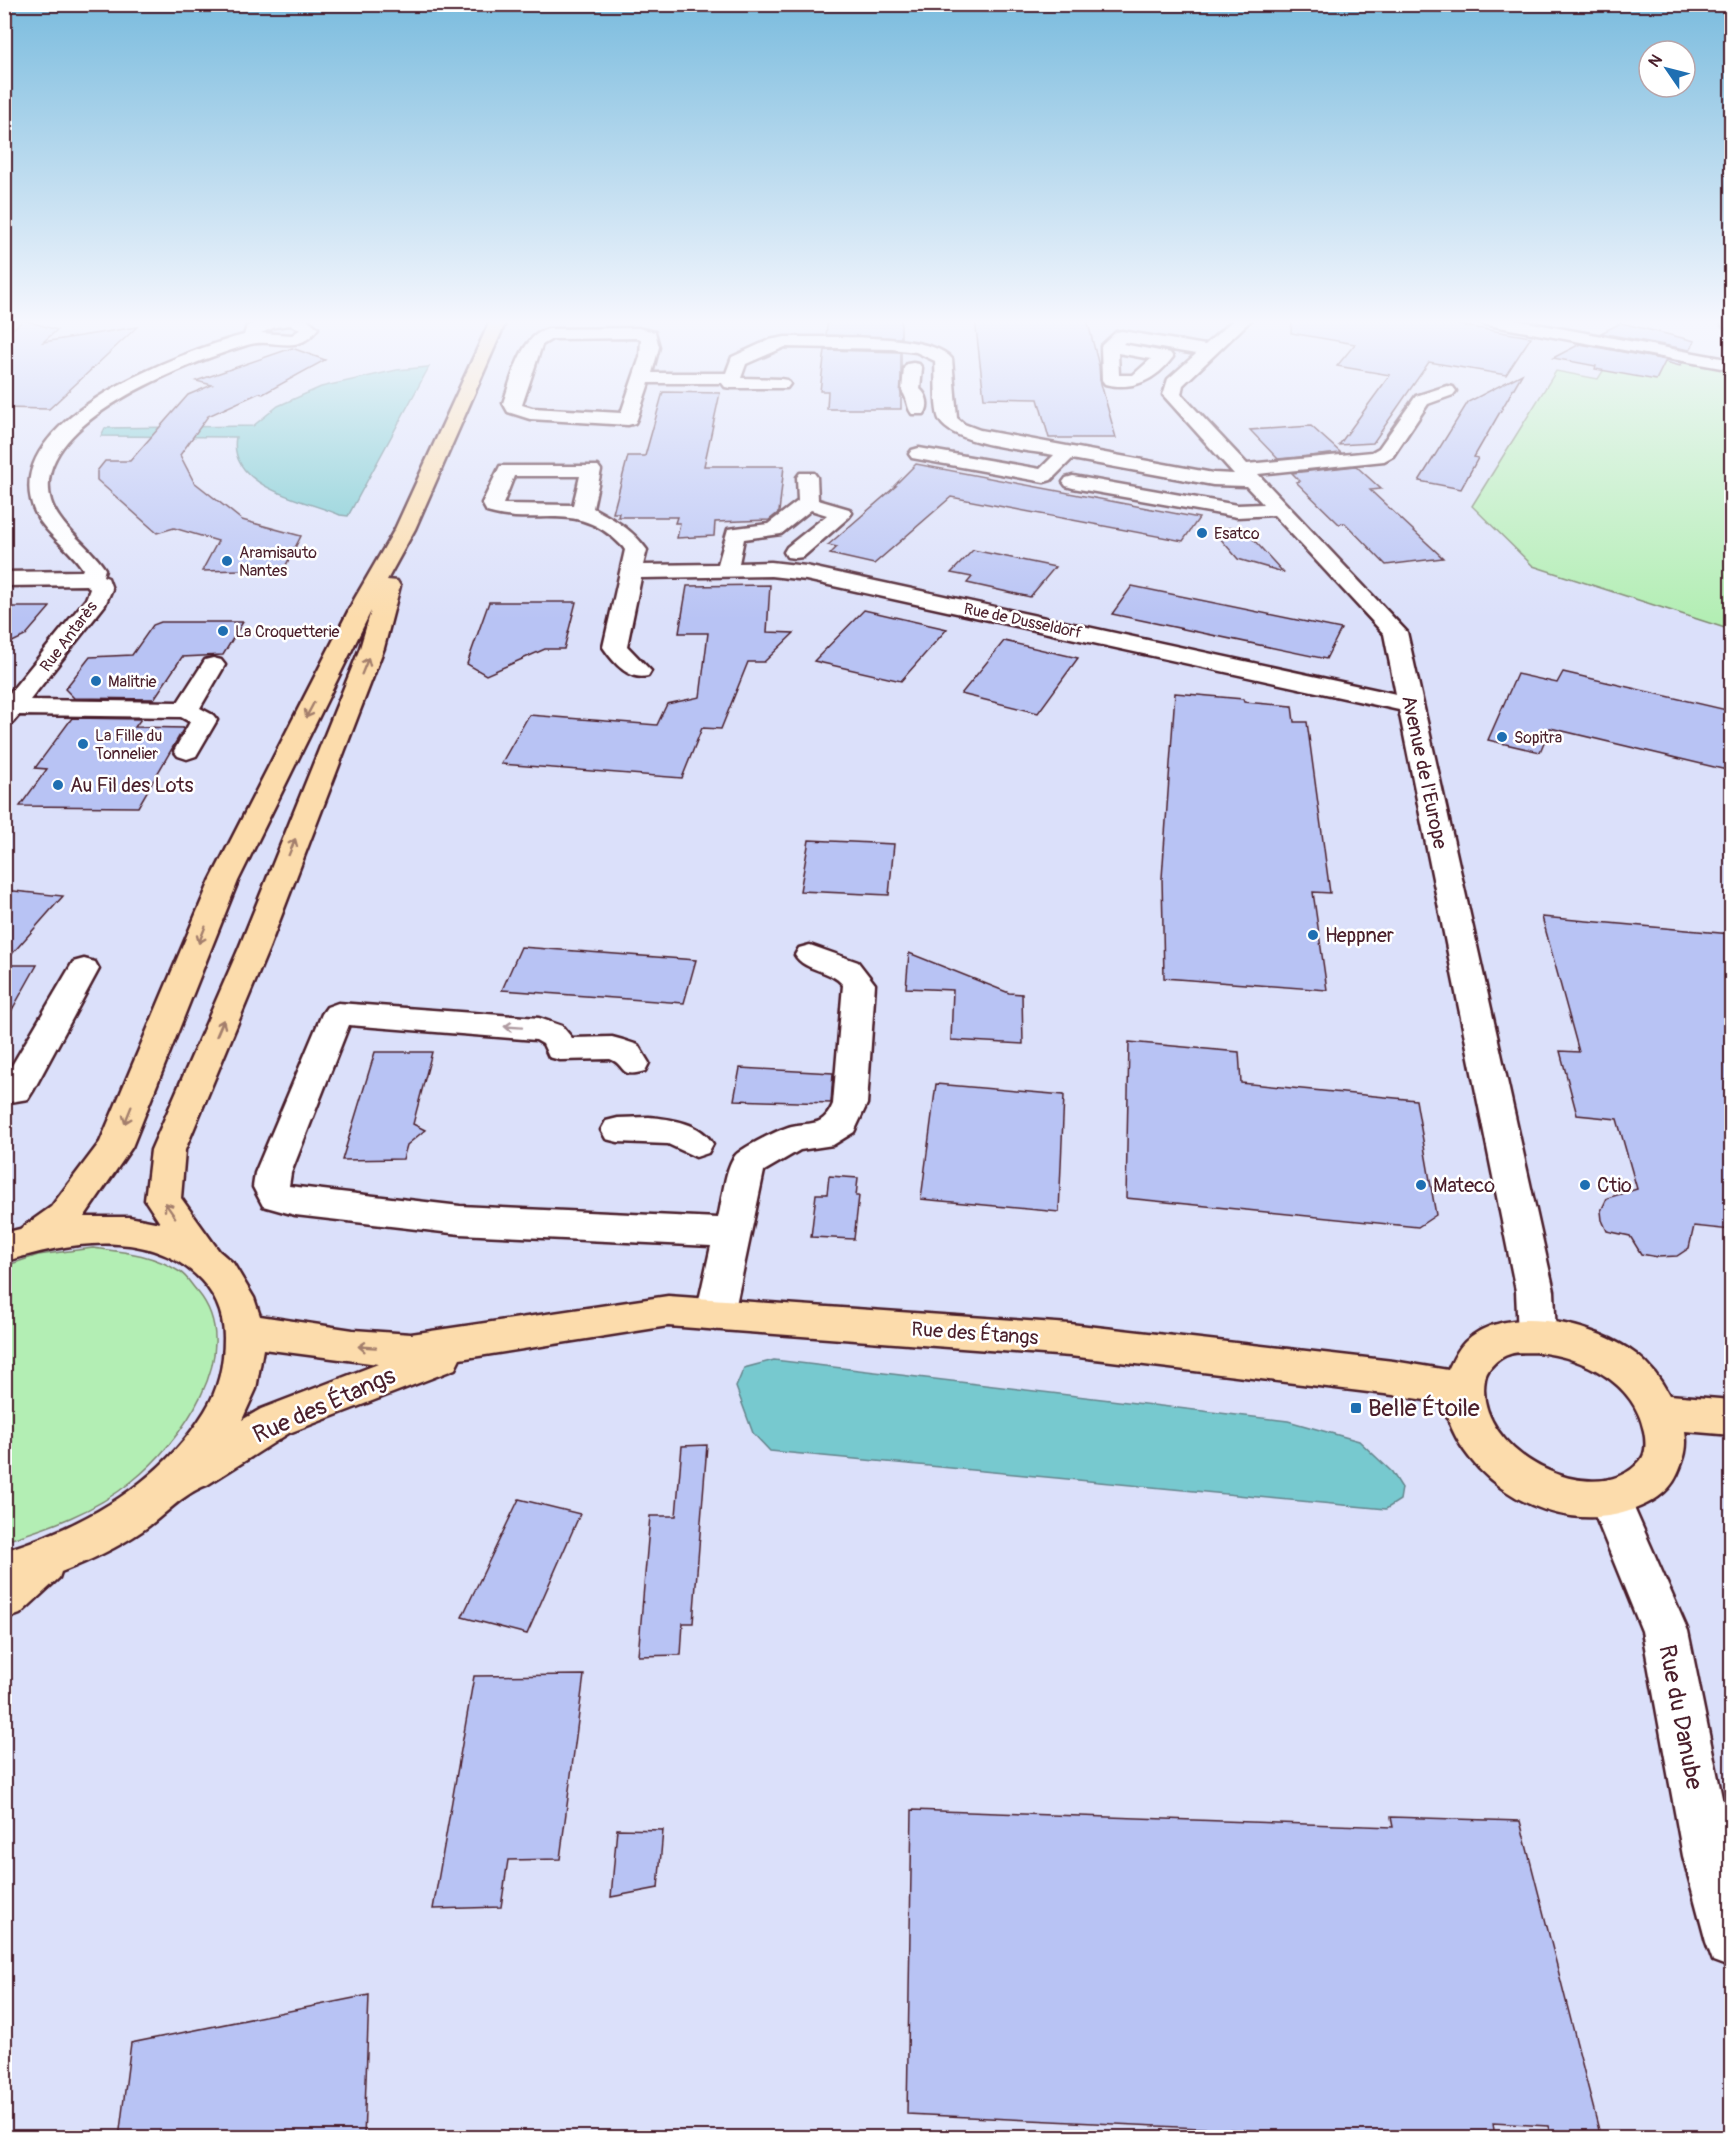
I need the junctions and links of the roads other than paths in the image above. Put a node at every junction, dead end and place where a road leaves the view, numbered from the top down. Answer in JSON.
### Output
{"nodes":[{"id":1,"x":81,"y":419,"type":"edge"},
{"id":2,"x":454,"y":419,"type":"edge"},
{"id":3,"x":948,"y":419,"type":"edge"},
{"id":4,"x":1194,"y":419,"type":"edge"},
{"id":5,"x":1409,"y":419,"type":"edge"},
{"id":6,"x":1068,"y":452,"type":"junction"},
{"id":7,"x":919,"y":454,"type":"dead end"},
{"id":8,"x":1245,"y":475,"type":"junction"},
{"id":9,"x":807,"y":477,"type":"dead end"},
{"id":10,"x":1073,"y":482,"type":"dead end"},
{"id":11,"x":808,"y":503,"type":"junction"},
{"id":12,"x":1279,"y":509,"type":"junction"},
{"id":13,"x":582,"y":511,"type":"junction"},
{"id":14,"x":405,"y":528,"type":"junction"},
{"id":15,"x":708,"y":550,"type":"dead end"},
{"id":16,"x":795,"y":552,"type":"dead end"},
{"id":17,"x":729,"y":560,"type":"junction"},
{"id":18,"x":633,"y":561,"type":"junction"},
{"id":19,"x":92,"y":578,"type":"junction"},
{"id":20,"x":4,"y":579,"type":"edge"},
{"id":21,"x":213,"y":665,"type":"dead end"},
{"id":22,"x":639,"y":671,"type":"dead end"},
{"id":23,"x":1410,"y":705,"type":"junction"},
{"id":24,"x":186,"y":710,"type":"junction"},
{"id":25,"x":8,"y":712,"type":"edge"},
{"id":26,"x":187,"y":751,"type":"dead end"},
{"id":27,"x":810,"y":955,"type":"dead end"},
{"id":28,"x":84,"y":969,"type":"dead end"},
{"id":29,"x":633,"y":1063,"type":"dead end"},
{"id":30,"x":4,"y":1091,"type":"edge"},
{"id":31,"x":618,"y":1130,"type":"dead end"},
{"id":32,"x":696,"y":1144,"type":"dead end"},
{"id":33,"x":733,"y":1233,"type":"junction"},
{"id":34,"x":19,"y":1244,"type":"edge"},
{"id":35,"x":204,"y":1258,"type":"junction"},
{"id":36,"x":715,"y":1314,"type":"junction"},
{"id":37,"x":245,"y":1330,"type":"junction"},
{"id":38,"x":1537,"y":1336,"type":"junction"},
{"id":39,"x":488,"y":1340,"type":"junction"},
{"id":40,"x":1462,"y":1389,"type":"junction"},
{"id":41,"x":1657,"y":1411,"type":"junction"},
{"id":42,"x":1731,"y":1418,"type":"edge"},
{"id":43,"x":168,"y":1486,"type":"junction"},
{"id":44,"x":1609,"y":1498,"type":"junction"},
{"id":45,"x":49,"y":1559,"type":"junction"},
{"id":46,"x":4,"y":1572,"type":"edge"},
{"id":47,"x":4,"y":1599,"type":"edge"},
{"id":48,"x":1731,"y":1942,"type":"edge"}],
"edges":[{"from":1,"to":19,"type":"street","name":"Rue Antarès"},
{"from":2,"to":14,"type":"main road"},
{"from":3,"to":6,"type":"street"},
{"from":4,"to":8,"type":"street","name":"Avenue de l'Europe"},
{"from":5,"to":8,"type":"street"},
{"from":6,"to":7,"type":"street"},
{"from":6,"to":8,"type":"street"},
{"from":8,"to":12,"type":"street","name":"Avenue de l'Europe"},
{"from":9,"to":11,"type":"street"},
{"from":10,"to":12,"type":"street"},
{"from":11,"to":16,"type":"street"},
{"from":11,"to":17,"type":"street"},
{"from":12,"to":23,"type":"street","name":"Avenue de l'Europe"},
{"from":13,"to":13,"type":"street"},
{"from":13,"to":18,"type":"street"},
{"from":14,"to":34,"type":"main road","one_way":true},
{"from":35,"to":14,"type":"main road","one_way":true},
{"from":15,"to":17,"type":"street"},
{"from":17,"to":18,"type":"street","name":"Rue de Dusseldorf"},
{"from":17,"to":23,"type":"street","name":"Rue de Dusseldorf"},
{"from":18,"to":22,"type":"street"},
{"from":19,"to":20,"type":"street"},
{"from":19,"to":25,"type":"street","name":"Rue Antarès"},
{"from":21,"to":24,"type":"street"},
{"from":23,"to":38,"type":"street","name":"Avenue de l'Europe"},
{"from":24,"to":25,"type":"street"},
{"from":24,"to":26,"type":"street"},
{"from":27,"to":33,"type":"street"},
{"from":28,"to":30,"type":"street"},
{"from":29,"to":33,"type":"street","one_way":true},
{"from":31,"to":32,"type":"street"},
{"from":33,"to":36,"type":"street"},
{"from":34,"to":35,"type":"main road"},
{"from":35,"to":37,"type":"main road"},
{"from":36,"to":39,"type":"main road","name":"Rue des Étangs"},
{"from":36,"to":40,"type":"main road","name":"Rue des Étangs"},
{"from":39,"to":37,"type":"main road","name":"Rue des Étangs","one_way":true},
{"from":37,"to":43,"type":"main road"},
{"from":38,"to":40,"type":"main road"},
{"from":38,"to":41,"type":"main road"},
{"from":39,"to":43,"type":"main road","name":"Rue des Étangs"},
{"from":40,"to":44,"type":"main road"},
{"from":41,"to":42,"type":"main road"},
{"from":41,"to":44,"type":"main road"},
{"from":43,"to":45,"type":"main road"},
{"from":44,"to":48,"type":"street","name":"Rue du Danube"},
{"from":45,"to":46,"type":"main road"},
{"from":45,"to":47,"type":"main road"}]}
